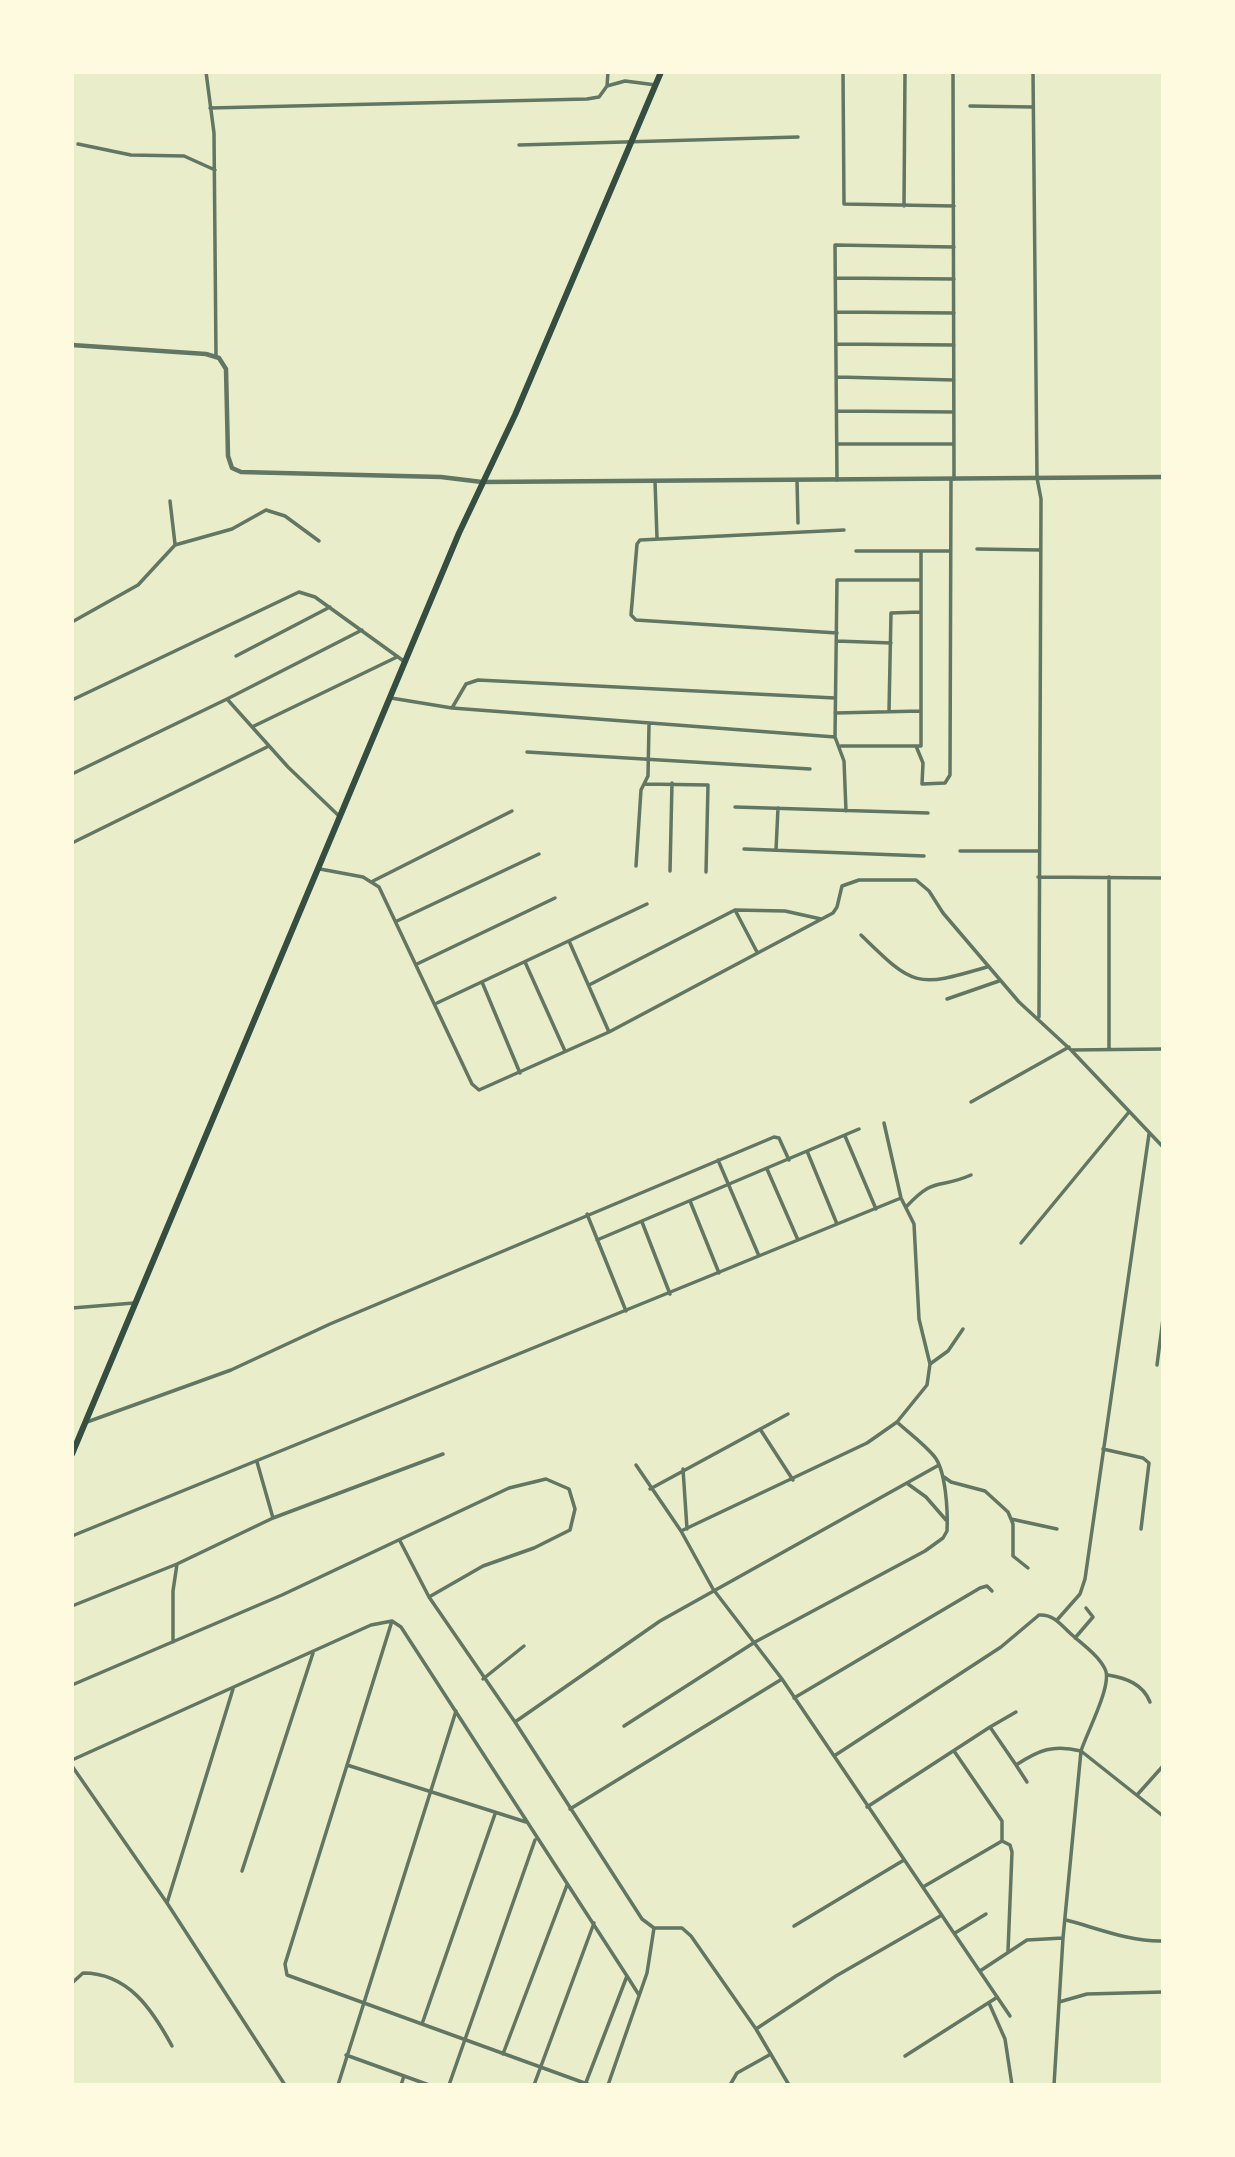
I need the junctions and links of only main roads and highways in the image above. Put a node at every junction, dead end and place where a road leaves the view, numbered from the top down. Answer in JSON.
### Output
{"nodes":[{"id":1,"x":661,"y":72,"type":"edge"},
{"id":2,"x":72,"y":1454,"type":"edge"}],
"edges":[{"from":1,"to":2,"type":"main road"}]}
